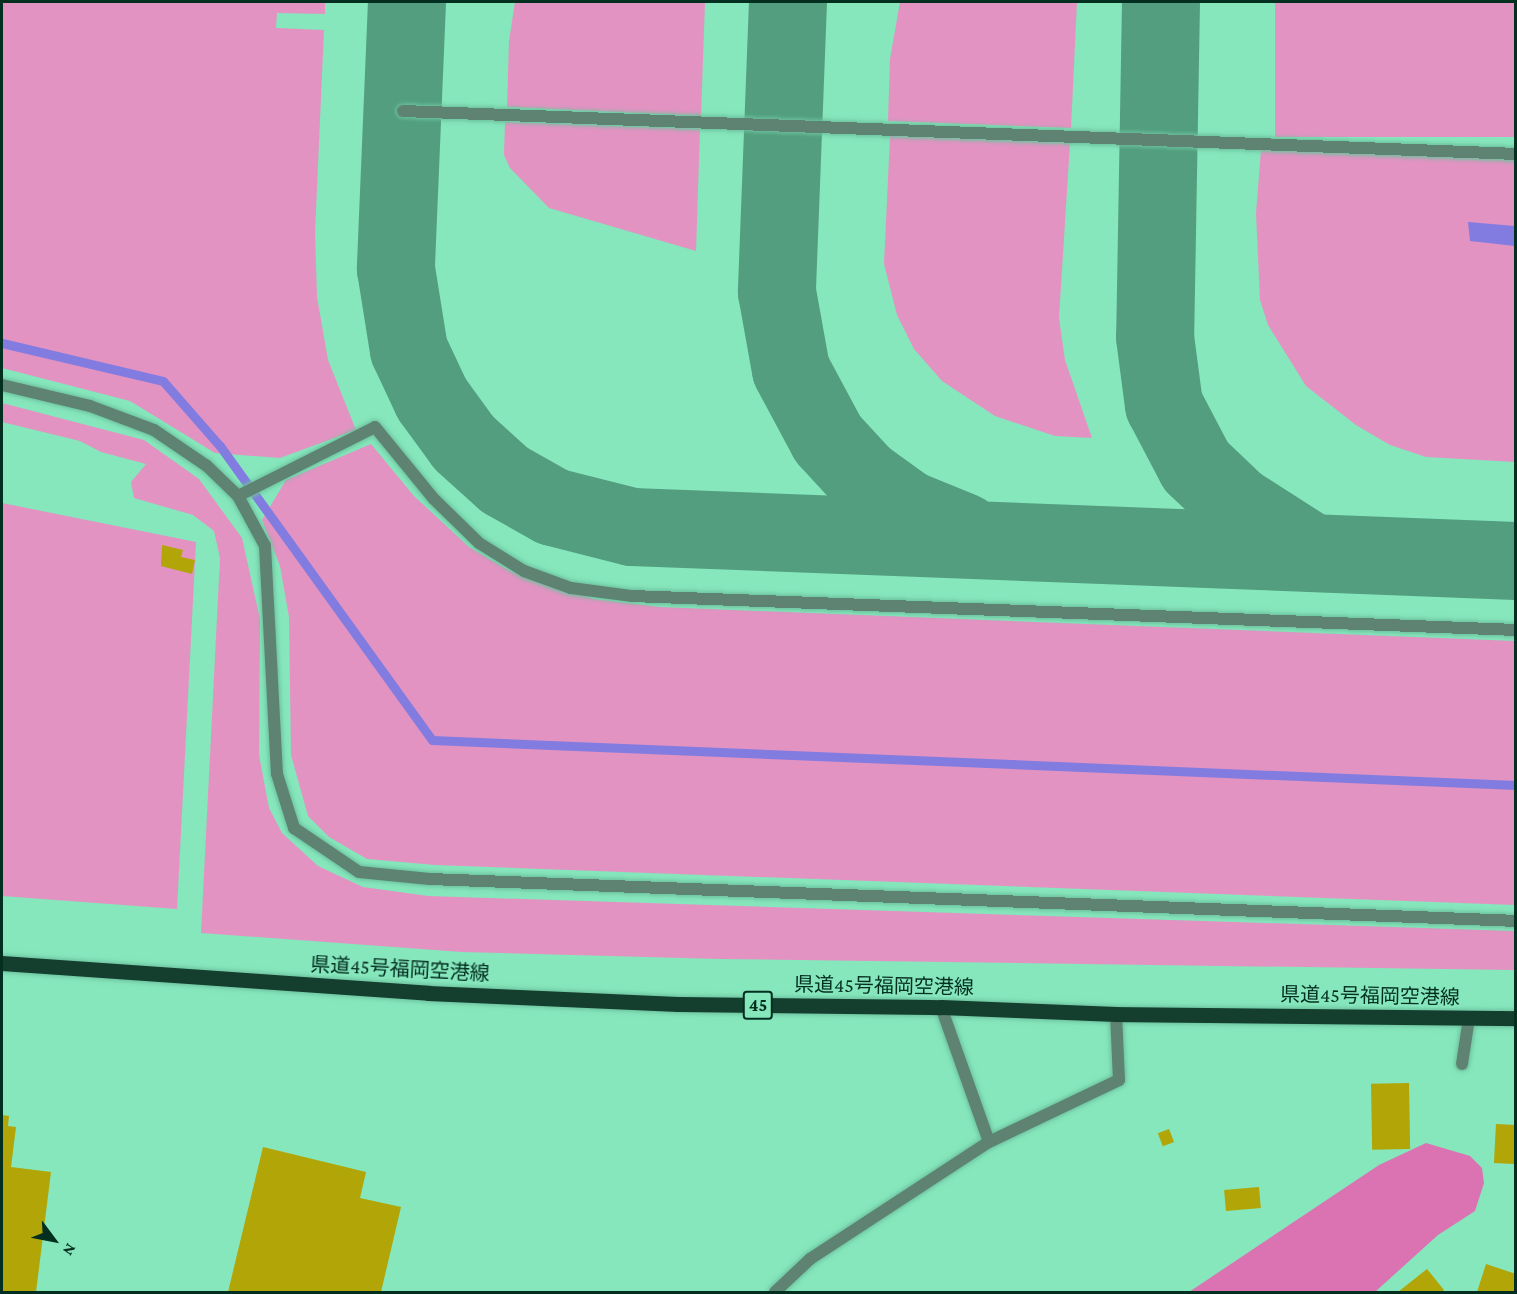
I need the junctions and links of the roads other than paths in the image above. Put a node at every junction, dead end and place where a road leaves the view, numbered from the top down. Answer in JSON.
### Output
{"nodes":[{"id":1,"x":403,"y":111,"type":"dead end"},
{"id":2,"x":1515,"y":154,"type":"edge"},
{"id":3,"x":2,"y":385,"type":"edge"},
{"id":4,"x":238,"y":496,"type":"junction"},
{"id":5,"x":1515,"y":630,"type":"edge"},
{"id":6,"x":1515,"y":921,"type":"edge"},
{"id":7,"x":2,"y":963,"type":"edge"},
{"id":8,"x":941,"y":1007,"type":"junction"},
{"id":9,"x":1116,"y":1014,"type":"junction"},
{"id":10,"x":1469,"y":1018,"type":"junction"},
{"id":11,"x":1515,"y":1018,"type":"edge"},
{"id":12,"x":1462,"y":1064,"type":"dead end"},
{"id":13,"x":989,"y":1142,"type":"junction"},
{"id":14,"x":775,"y":1293,"type":"edge"}],
"edges":[{"from":1,"to":2,"type":"street"},
{"from":3,"to":4,"type":"street"},
{"from":4,"to":5,"type":"street"},
{"from":4,"to":6,"type":"street"},
{"from":7,"to":8,"type":"main road","name":"県道45号福岡空港線","number":"45"},
{"from":8,"to":9,"type":"main road","name":"県道45号福岡空港線","number":"45"},
{"from":8,"to":13,"type":"street"},
{"from":9,"to":10,"type":"main road","name":"県道45号福岡空港線","number":"45"},
{"from":9,"to":13,"type":"street"},
{"from":10,"to":11,"type":"main road","name":"県道45号福岡空港線","number":"45"},
{"from":10,"to":12,"type":"street"},
{"from":13,"to":14,"type":"street"}]}
